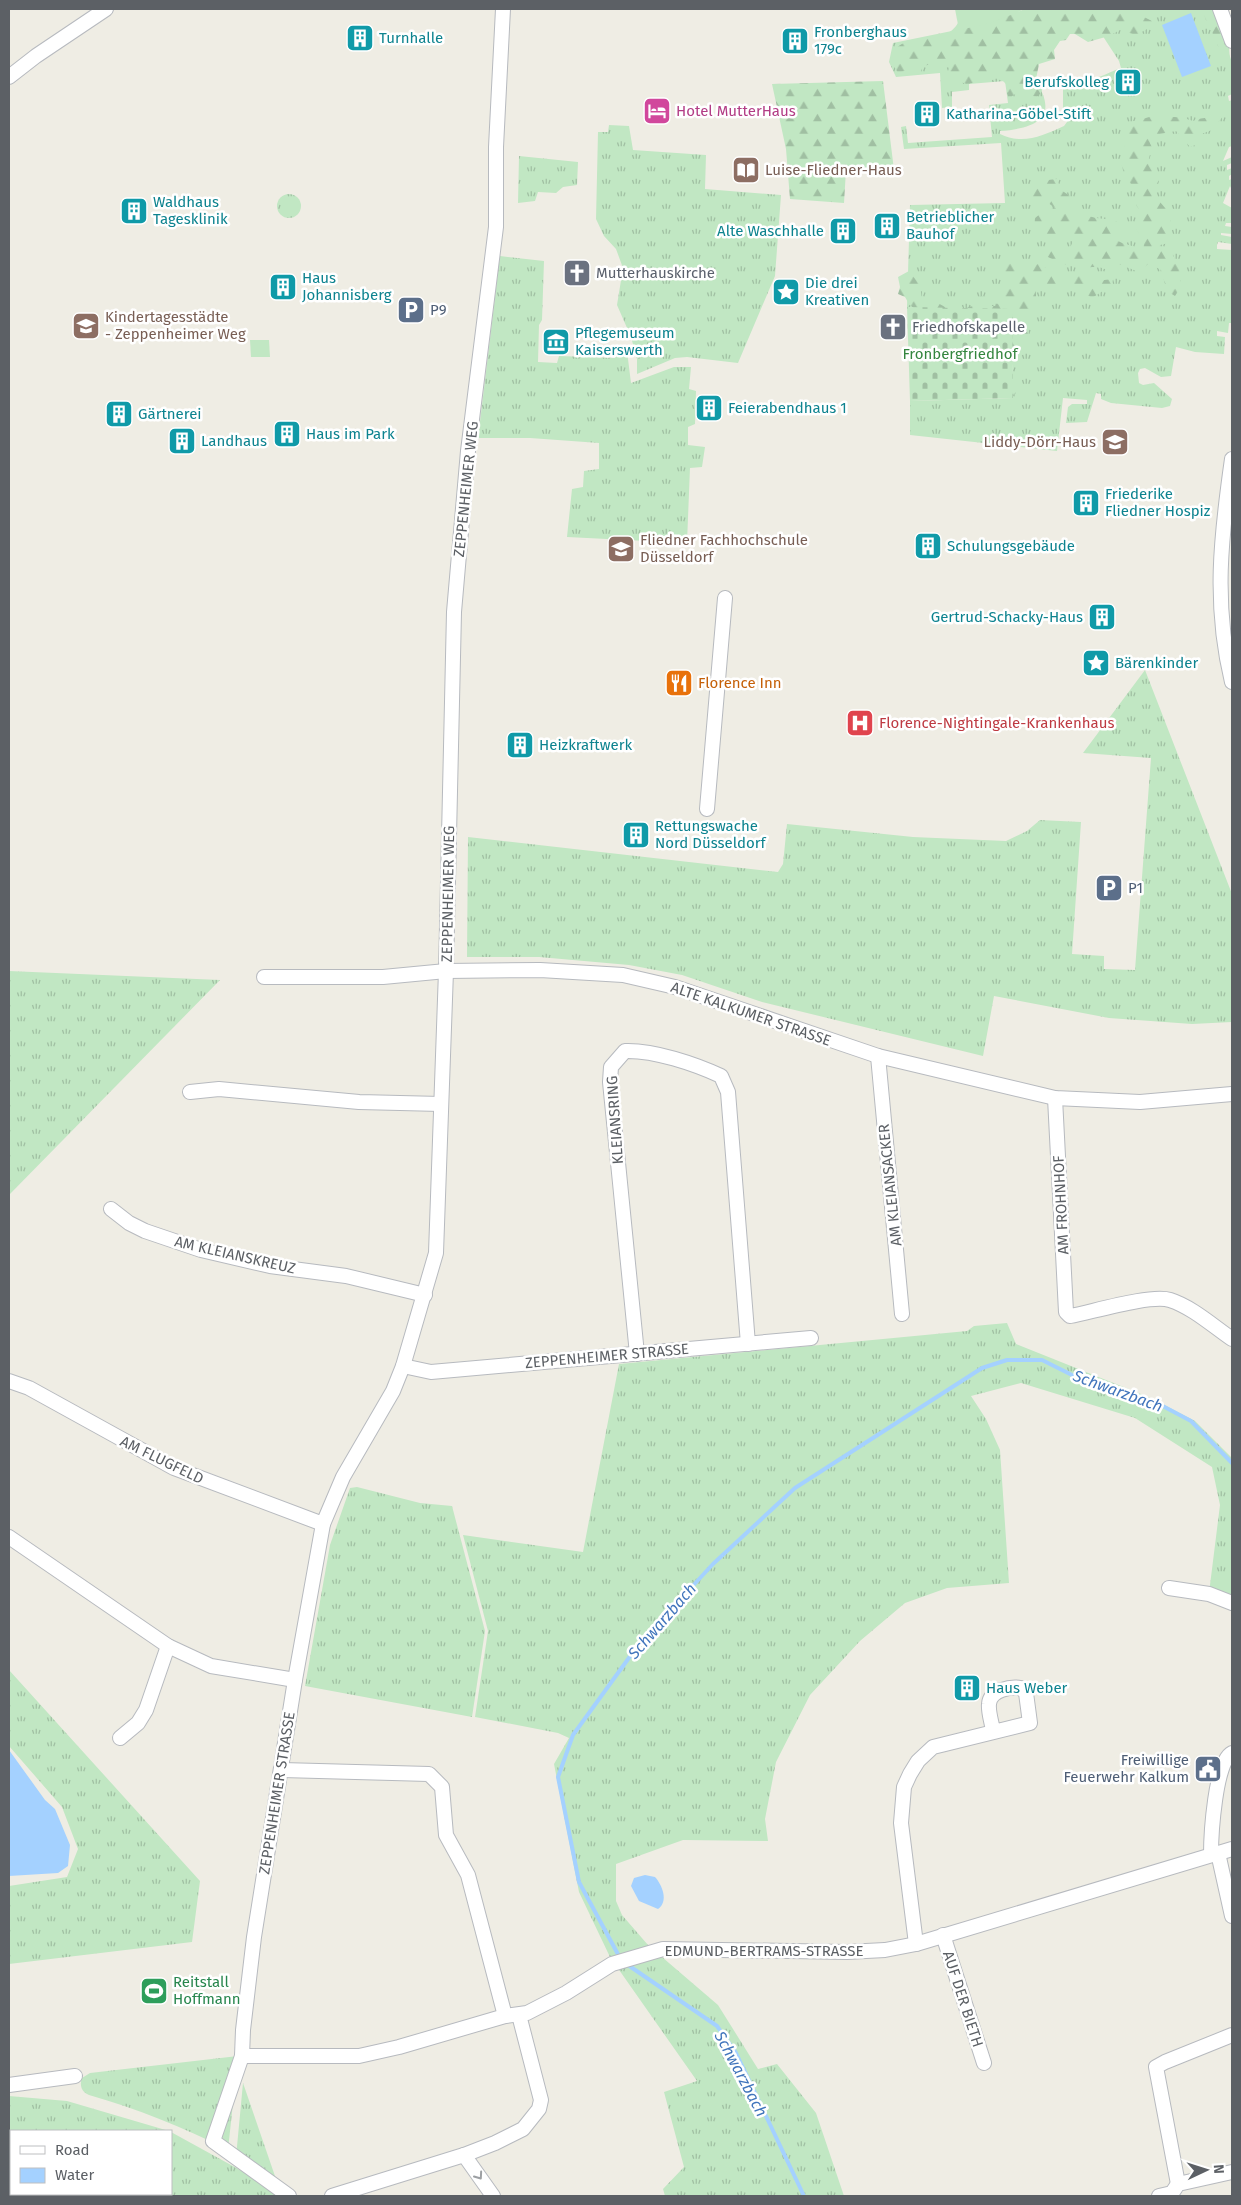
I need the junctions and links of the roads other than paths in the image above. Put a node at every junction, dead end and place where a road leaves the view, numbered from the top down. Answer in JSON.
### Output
{"nodes":[{"id":1,"x":106,"y":9,"type":"edge"},
{"id":2,"x":503,"y":9,"type":"edge"},
{"id":3,"x":1220,"y":9,"type":"edge"},
{"id":4,"x":1232,"y":41,"type":"edge"},
{"id":5,"x":9,"y":77,"type":"edge"},
{"id":6,"x":1232,"y":458,"type":"edge"},
{"id":7,"x":1226,"y":557,"type":"edge"},
{"id":8,"x":725,"y":598,"type":"dead end"},
{"id":9,"x":1232,"y":682,"type":"edge"},
{"id":10,"x":707,"y":809,"type":"dead end"},
{"id":11,"x":446,"y":971,"type":"junction"},
{"id":12,"x":264,"y":977,"type":"dead end"},
{"id":13,"x":878,"y":1056,"type":"junction"},
{"id":14,"x":190,"y":1092,"type":"dead end"},
{"id":15,"x":1232,"y":1094,"type":"edge"},
{"id":16,"x":1056,"y":1098,"type":"junction"},
{"id":17,"x":441,"y":1104,"type":"junction"},
{"id":18,"x":111,"y":1209,"type":"dead end"},
{"id":19,"x":425,"y":1295,"type":"junction"},
{"id":20,"x":902,"y":1314,"type":"dead end"},
{"id":21,"x":811,"y":1338,"type":"dead end"},
{"id":22,"x":1232,"y":1339,"type":"edge"},
{"id":23,"x":748,"y":1344,"type":"junction"},
{"id":24,"x":636,"y":1354,"type":"junction"},
{"id":25,"x":403,"y":1366,"type":"junction"},
{"id":26,"x":9,"y":1381,"type":"edge"},
{"id":27,"x":323,"y":1524,"type":"junction"},
{"id":28,"x":9,"y":1537,"type":"edge"},
{"id":29,"x":1169,"y":1588,"type":"dead end"},
{"id":30,"x":1232,"y":1603,"type":"edge"},
{"id":31,"x":168,"y":1646,"type":"junction"},
{"id":32,"x":295,"y":1680,"type":"junction"},
{"id":33,"x":993,"y":1731,"type":"dead end"},
{"id":34,"x":120,"y":1738,"type":"dead end"},
{"id":35,"x":1232,"y":1752,"type":"edge"},
{"id":36,"x":282,"y":1770,"type":"junction"},
{"id":37,"x":1232,"y":1849,"type":"edge"},
{"id":38,"x":1215,"y":1854,"type":"junction"},
{"id":39,"x":1232,"y":1916,"type":"edge"},
{"id":40,"x":943,"y":1935,"type":"junction"},
{"id":41,"x":916,"y":1944,"type":"junction"},
{"id":42,"x":512,"y":2016,"type":"junction"},
{"id":43,"x":1232,"y":2035,"type":"edge"},
{"id":44,"x":242,"y":2056,"type":"junction"},
{"id":45,"x":984,"y":2063,"type":"dead end"},
{"id":46,"x":75,"y":2076,"type":"dead end"},
{"id":47,"x":9,"y":2085,"type":"edge"},
{"id":48,"x":464,"y":2155,"type":"junction"},
{"id":49,"x":1232,"y":2172,"type":"edge"},
{"id":50,"x":1178,"y":2184,"type":"junction"},
{"id":51,"x":289,"y":2196,"type":"edge"},
{"id":52,"x":332,"y":2196,"type":"edge"},
{"id":53,"x":493,"y":2196,"type":"edge"},
{"id":54,"x":1159,"y":2196,"type":"edge"}],
"edges":[{"from":1,"to":5,"type":"street"},
{"from":2,"to":11,"type":"street","name":"ZEPPENHEIMER WEG"},
{"from":3,"to":4,"type":"street"},
{"from":6,"to":7,"type":"street"},
{"from":7,"to":9,"type":"street"},
{"from":8,"to":10,"type":"street"},
{"from":11,"to":12,"type":"street","name":"ALTE KALKUMER STRASSE"},
{"from":11,"to":13,"type":"street","name":"ALTE KALKUMER STRASSE"},
{"from":11,"to":17,"type":"street","name":"ZEPPENHEIMER STRASSE"},
{"from":13,"to":16,"type":"street","name":"ALTE KALKUMER STRASSE"},
{"from":13,"to":20,"type":"street","name":"AM KLEIANSACKER"},
{"from":14,"to":17,"type":"street"},
{"from":15,"to":16,"type":"street","name":"ALTE KALKUMER STRASSE"},
{"from":16,"to":22,"type":"street","name":"AM FROHNHOF"},
{"from":17,"to":19,"type":"street","name":"ZEPPENHEIMER STRASSE"},
{"from":18,"to":19,"type":"street","name":"AM KLEIANSKREUZ"},
{"from":19,"to":25,"type":"street","name":"ZEPPENHEIMER STRASSE"},
{"from":21,"to":23,"type":"street","name":"ZEPPENHEIMER STRASSE"},
{"from":23,"to":24,"type":"street","name":"ZEPPENHEIMER STRASSE"},
{"from":23,"to":24,"type":"street","name":"KLEIANSRING"},
{"from":24,"to":25,"type":"street","name":"ZEPPENHEIMER STRASSE"},
{"from":25,"to":27,"type":"street","name":"ZEPPENHEIMER STRASSE"},
{"from":26,"to":27,"type":"street","name":"AM FLUGFELD"},
{"from":27,"to":32,"type":"street","name":"ZEPPENHEIMER STRASSE"},
{"from":28,"to":31,"type":"street"},
{"from":29,"to":30,"type":"street"},
{"from":31,"to":32,"type":"street"},
{"from":31,"to":34,"type":"street"},
{"from":32,"to":36,"type":"street","name":"ZEPPENHEIMER STRASSE"},
{"from":33,"to":41,"type":"street"},
{"from":35,"to":38,"type":"street"},
{"from":36,"to":42,"type":"street"},
{"from":36,"to":44,"type":"street","name":"ZEPPENHEIMER STRASSE"},
{"from":37,"to":38,"type":"street","name":"EDMUND-BERTRAMS-STRASSE"},
{"from":38,"to":39,"type":"street"},
{"from":38,"to":40,"type":"street","name":"EDMUND-BERTRAMS-STRASSE"},
{"from":40,"to":41,"type":"street","name":"EDMUND-BERTRAMS-STRASSE"},
{"from":40,"to":45,"type":"street","name":"AUF DER BIETH"},
{"from":41,"to":42,"type":"street","name":"EDMUND-BERTRAMS-STRASSE"},
{"from":42,"to":44,"type":"street","name":"EDMUND-BERTRAMS-STRASSE"},
{"from":42,"to":48,"type":"street"},
{"from":43,"to":50,"type":"street"},
{"from":44,"to":51,"type":"street","name":"ZEPPENHEIMER STRASSE"},
{"from":46,"to":47,"type":"street"},
{"from":48,"to":52,"type":"street"},
{"from":48,"to":53,"type":"street","one_way":true},
{"from":49,"to":50,"type":"street"},
{"from":50,"to":54,"type":"street"}]}
